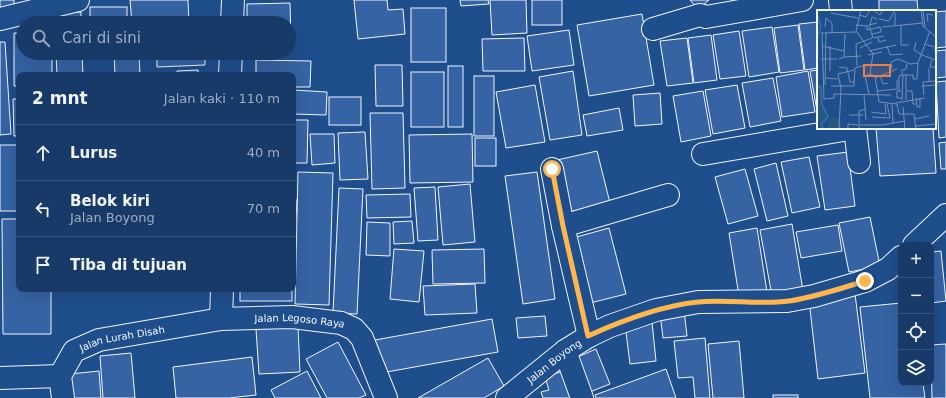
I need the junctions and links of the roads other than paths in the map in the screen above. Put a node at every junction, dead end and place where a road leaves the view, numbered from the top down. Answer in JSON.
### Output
{"nodes":[{"id":1,"x":78,"y":0,"type":"edge"},
{"id":2,"x":233,"y":0,"type":"edge"},
{"id":3,"x":802,"y":0,"type":"edge"},
{"id":4,"x":840,"y":0,"type":"edge"},
{"id":5,"x":707,"y":7,"type":"edge"},
{"id":6,"x":842,"y":10,"type":"edge"},
{"id":7,"x":232,"y":16,"type":"edge"},
{"id":8,"x":0,"y":19,"type":"edge"},
{"id":9,"x":654,"y":29,"type":"dead end"},
{"id":10,"x":231,"y":60,"type":"edge"},
{"id":11,"x":230,"y":72,"type":"edge"},
{"id":12,"x":849,"y":129,"type":"edge"},
{"id":13,"x":855,"y":129,"type":"edge"},
{"id":14,"x":704,"y":154,"type":"dead end"},
{"id":15,"x":860,"y":162,"type":"dead end"},
{"id":16,"x":552,"y":169,"type":"dead end"},
{"id":17,"x":668,"y":195,"type":"dead end"},
{"id":18,"x":946,"y":214,"type":"edge"},
{"id":19,"x":563,"y":226,"type":"junction"},
{"id":20,"x":917,"y":242,"type":"edge"},
{"id":21,"x":898,"y":261,"type":"edge"},
{"id":22,"x":222,"y":292,"type":"edge"},
{"id":23,"x":221,"y":319,"type":"junction"},
{"id":24,"x":588,"y":336,"type":"junction"},
{"id":25,"x":565,"y":351,"type":"junction"},
{"id":26,"x":60,"y":376,"type":"junction"},
{"id":27,"x":0,"y":378,"type":"edge"},
{"id":28,"x":63,"y":398,"type":"edge"},
{"id":29,"x":386,"y":398,"type":"edge"},
{"id":30,"x":507,"y":398,"type":"edge"},
{"id":31,"x":582,"y":398,"type":"edge"}],
"edges":[{"from":1,"to":8,"type":"street"},
{"from":2,"to":7,"type":"street"},
{"from":3,"to":5,"type":"street"},
{"from":4,"to":6,"type":"street"},
{"from":5,"to":9,"type":"street"},
{"from":10,"to":11,"type":"street"},
{"from":12,"to":14,"type":"street"},
{"from":13,"to":15,"type":"street"},
{"from":16,"to":19,"type":"street"},
{"from":17,"to":19,"type":"street"},
{"from":18,"to":20,"type":"street"},
{"from":19,"to":24,"type":"street"},
{"from":21,"to":24,"type":"street","name":"Jalan Boyong"},
{"from":22,"to":23,"type":"street"},
{"from":23,"to":26,"type":"street","name":"Jalan Lurah Disah"},
{"from":23,"to":29,"type":"street","name":"Jalan Legoso Raya"},
{"from":24,"to":25,"type":"street","name":"Jalan Boyong"},
{"from":25,"to":30,"type":"street","name":"Jalan Boyong"},
{"from":25,"to":31,"type":"street"},
{"from":26,"to":27,"type":"street"},
{"from":26,"to":28,"type":"street"}]}
